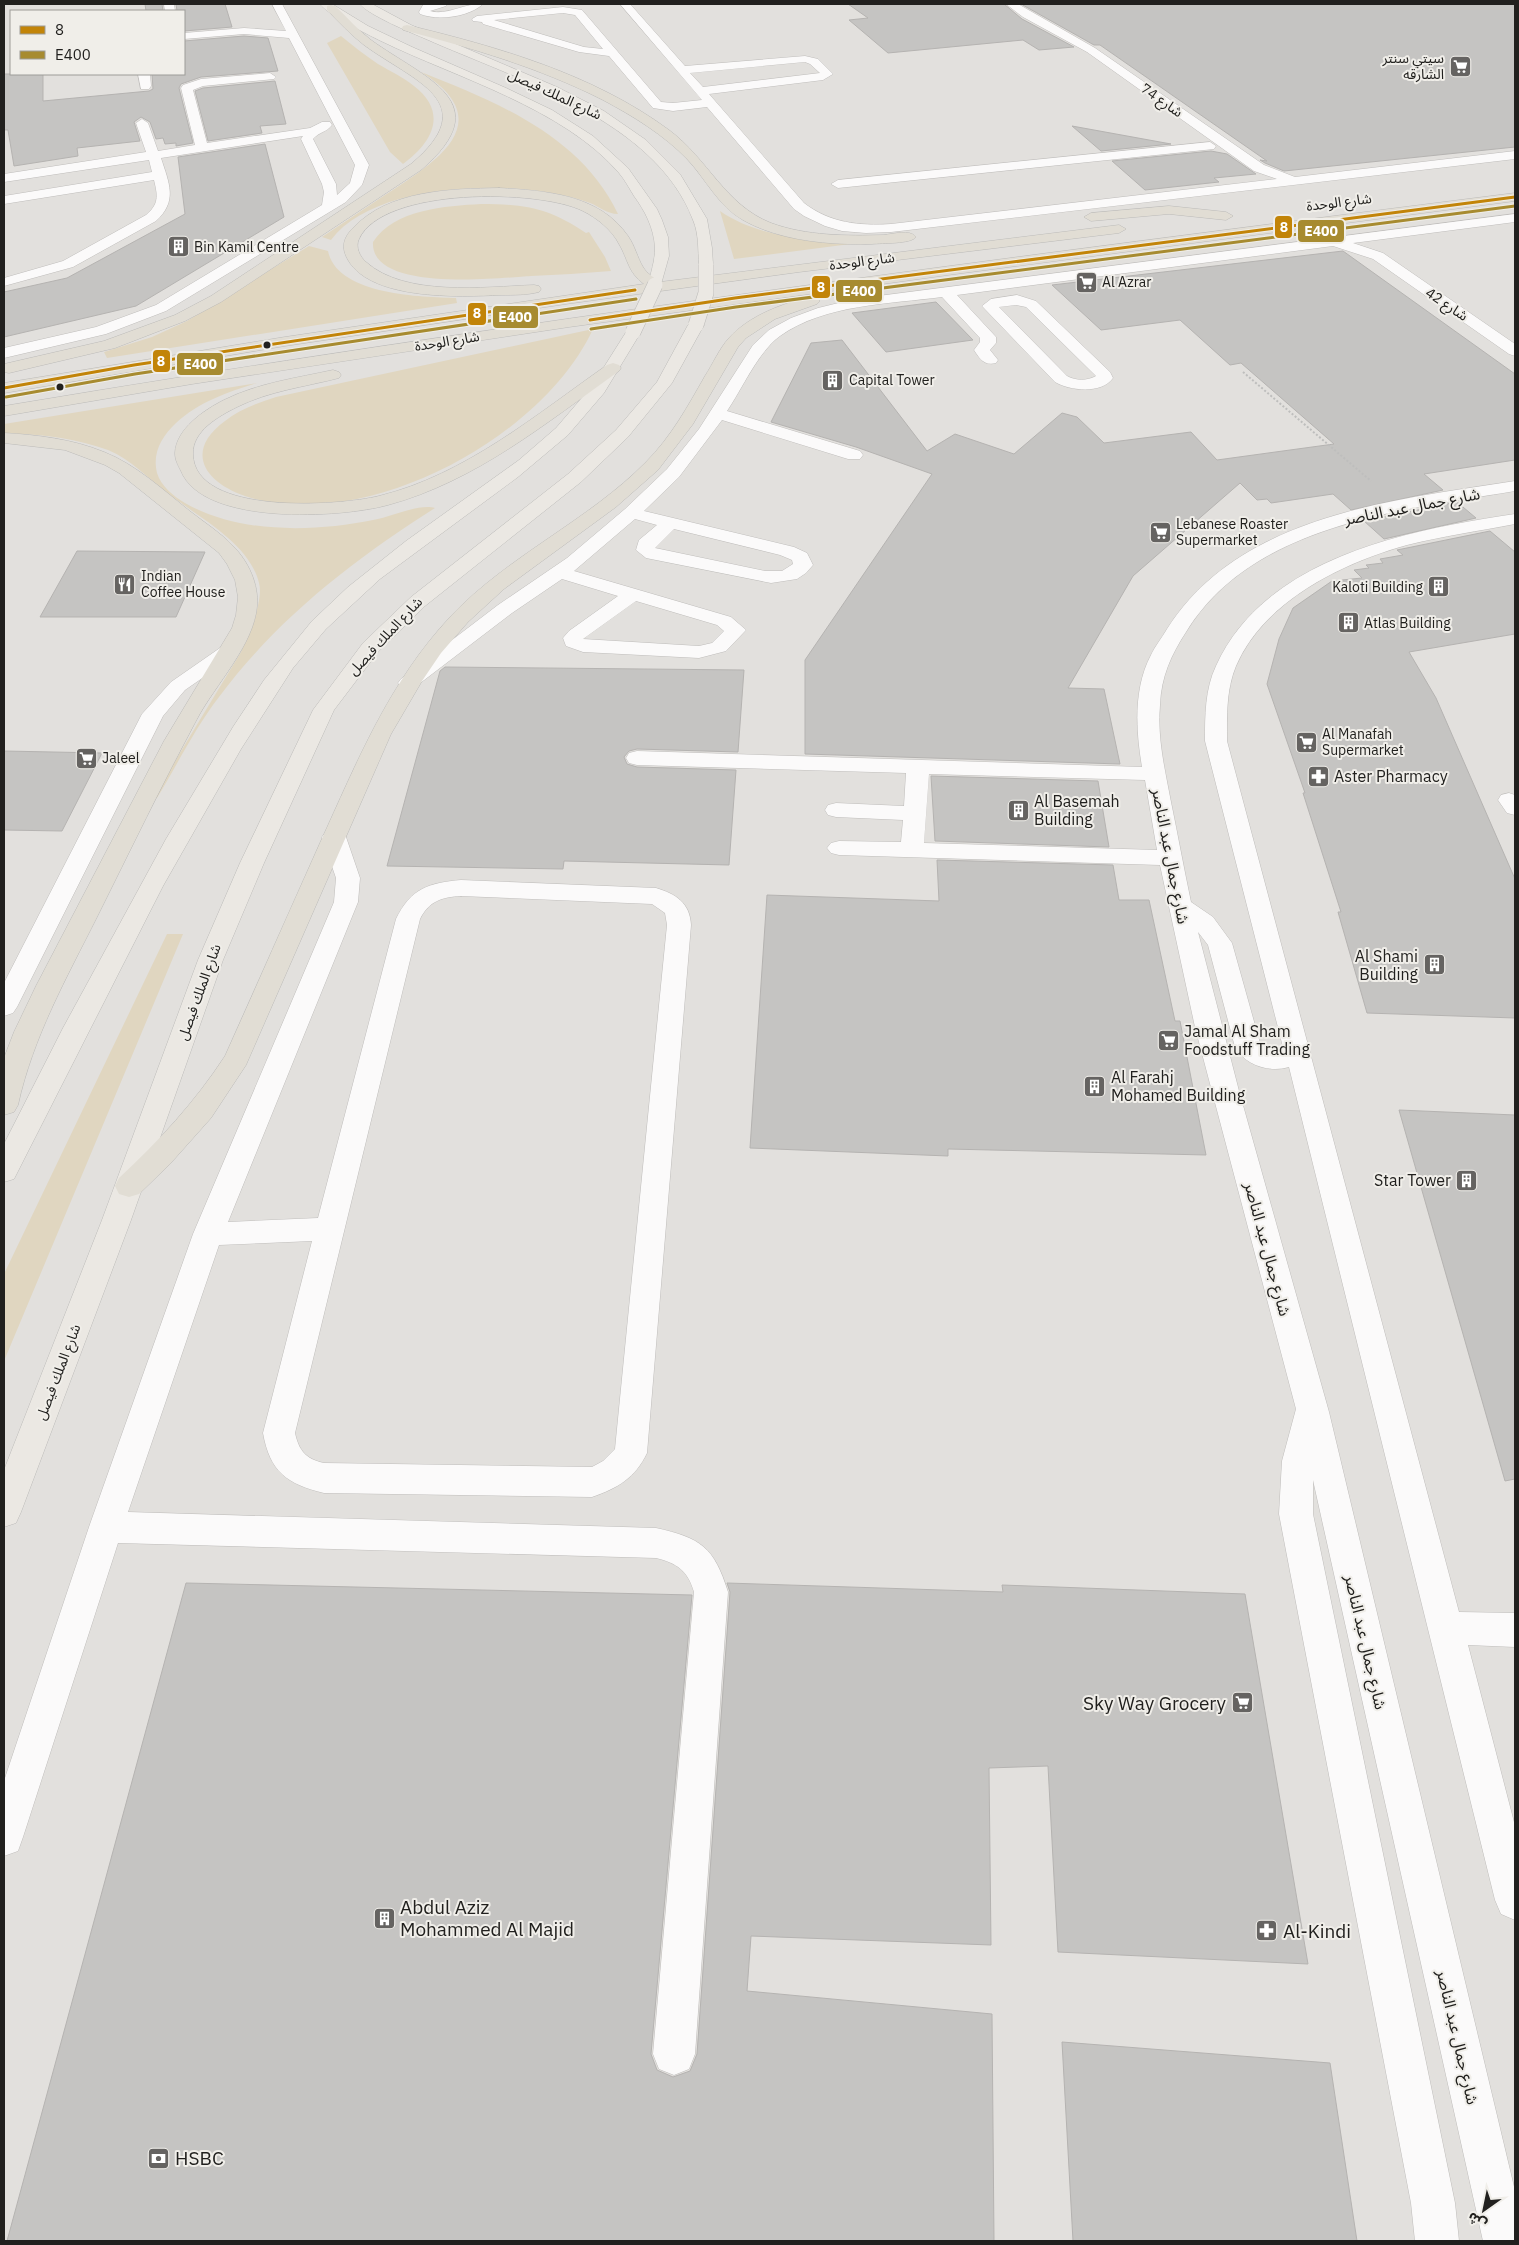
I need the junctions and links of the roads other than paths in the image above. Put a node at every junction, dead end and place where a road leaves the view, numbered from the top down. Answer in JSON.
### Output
{"nodes":[{"id":1,"x":365,"y":4,"type":"edge"},
{"id":2,"x":442,"y":4,"type":"edge"},
{"id":3,"x":478,"y":4,"type":"edge"},
{"id":4,"x":625,"y":4,"type":"edge"},
{"id":5,"x":1011,"y":4,"type":"edge"},
{"id":6,"x":328,"y":6,"type":"edge"},
{"id":7,"x":281,"y":10,"type":"edge"},
{"id":8,"x":460,"y":11,"type":"junction"},
{"id":9,"x":1027,"y":15,"type":"junction"},
{"id":10,"x":477,"y":19,"type":"junction"},
{"id":11,"x":588,"y":21,"type":"junction"},
{"id":12,"x":568,"y":24,"type":"dead end"},
{"id":13,"x":539,"y":27,"type":"dead end"},
{"id":14,"x":407,"y":28,"type":"junction"},
{"id":15,"x":510,"y":30,"type":"junction"},
{"id":16,"x":1041,"y":30,"type":"junction"},
{"id":17,"x":1056,"y":30,"type":"junction"},
{"id":18,"x":244,"y":31,"type":"junction"},
{"id":19,"x":294,"y":35,"type":"junction"},
{"id":20,"x":185,"y":36,"type":"edge"},
{"id":21,"x":613,"y":53,"type":"junction"},
{"id":22,"x":683,"y":70,"type":"junction"},
{"id":23,"x":270,"y":77,"type":"dead end"},
{"id":24,"x":700,"y":91,"type":"junction"},
{"id":25,"x":712,"y":103,"type":"junction"},
{"id":26,"x":339,"y":119,"type":"junction"},
{"id":27,"x":142,"y":123,"type":"dead end"},
{"id":28,"x":313,"y":131,"type":"junction"},
{"id":29,"x":1210,"y":146,"type":"junction"},
{"id":30,"x":202,"y":148,"type":"junction"},
{"id":31,"x":1238,"y":153,"type":"junction"},
{"id":32,"x":155,"y":155,"type":"junction"},
{"id":33,"x":1515,"y":155,"type":"edge"},
{"id":34,"x":1260,"y":156,"type":"dead end"},
{"id":35,"x":1329,"y":166,"type":"dead end"},
{"id":36,"x":1369,"y":172,"type":"junction"},
{"id":37,"x":159,"y":175,"type":"junction"},
{"id":38,"x":4,"y":178,"type":"edge"},
{"id":39,"x":1298,"y":181,"type":"junction"},
{"id":40,"x":838,"y":184,"type":"dead end"},
{"id":41,"x":1241,"y":188,"type":"junction"},
{"id":42,"x":1515,"y":197,"type":"edge"},
{"id":43,"x":4,"y":200,"type":"edge"},
{"id":44,"x":329,"y":207,"type":"junction"},
{"id":45,"x":1515,"y":218,"type":"edge"},
{"id":46,"x":1379,"y":234,"type":"junction"},
{"id":47,"x":1325,"y":241,"type":"junction"},
{"id":48,"x":1378,"y":256,"type":"junction"},
{"id":49,"x":992,"y":265,"type":"junction"},
{"id":50,"x":4,"y":282,"type":"edge"},
{"id":51,"x":654,"y":285,"type":"junction"},
{"id":52,"x":989,"y":286,"type":"junction"},
{"id":53,"x":946,"y":292,"type":"junction"},
{"id":54,"x":620,"y":293,"type":"junction"},
{"id":55,"x":1004,"y":301,"type":"junction"},
{"id":56,"x":1515,"y":335,"type":"edge"},
{"id":57,"x":484,"y":336,"type":"junction"},
{"id":58,"x":1496,"y":337,"type":"junction"},
{"id":59,"x":1515,"y":351,"type":"edge"},
{"id":60,"x":4,"y":353,"type":"edge"},
{"id":61,"x":990,"y":360,"type":"dead end"},
{"id":62,"x":613,"y":368,"type":"junction"},
{"id":63,"x":4,"y":369,"type":"edge"},
{"id":64,"x":4,"y":388,"type":"edge"},
{"id":65,"x":4,"y":411,"type":"edge"},
{"id":66,"x":719,"y":414,"type":"junction"},
{"id":67,"x":4,"y":438,"type":"edge"},
{"id":68,"x":854,"y":455,"type":"dead end"},
{"id":69,"x":1515,"y":486,"type":"edge"},
{"id":70,"x":631,"y":514,"type":"junction"},
{"id":71,"x":670,"y":523,"type":"junction"},
{"id":72,"x":1512,"y":523,"type":"edge"},
{"id":73,"x":558,"y":572,"type":"junction"},
{"id":74,"x":633,"y":594,"type":"junction"},
{"id":75,"x":227,"y":652,"type":"junction"},
{"id":76,"x":408,"y":683,"type":"junction"},
{"id":77,"x":637,"y":758,"type":"dead end"},
{"id":78,"x":918,"y":766,"type":"junction"},
{"id":79,"x":1155,"y":774,"type":"junction"},
{"id":80,"x":836,"y":810,"type":"dead end"},
{"id":81,"x":914,"y":813,"type":"junction"},
{"id":82,"x":334,"y":837,"type":"junction"},
{"id":83,"x":839,"y":848,"type":"dead end"},
{"id":84,"x":912,"y":850,"type":"junction"},
{"id":85,"x":1170,"y":858,"type":"junction"},
{"id":86,"x":1180,"y":906,"type":"junction"},
{"id":87,"x":5,"y":1002,"type":"edge"},
{"id":88,"x":1297,"y":1048,"type":"junction"},
{"id":89,"x":4,"y":1105,"type":"edge"},
{"id":90,"x":4,"y":1171,"type":"edge"},
{"id":91,"x":129,"y":1186,"type":"junction"},
{"id":92,"x":330,"y":1229,"type":"junction"},
{"id":93,"x":208,"y":1234,"type":"junction"},
{"id":94,"x":1312,"y":1410,"type":"junction"},
{"id":95,"x":4,"y":1512,"type":"edge"},
{"id":96,"x":106,"y":1527,"type":"junction"},
{"id":97,"x":1445,"y":1628,"type":"junction"},
{"id":98,"x":1515,"y":1630,"type":"edge"},
{"id":99,"x":4,"y":1836,"type":"edge"},
{"id":100,"x":1515,"y":1900,"type":"edge"},
{"id":101,"x":674,"y":2054,"type":"dead end"},
{"id":102,"x":1437,"y":2241,"type":"edge"},
{"id":103,"x":1505,"y":2241,"type":"edge"}],
"edges":[{"from":1,"to":14,"type":"main road","name":"شارع الملك فيصل"},
{"from":2,"to":8,"type":"street"},
{"from":3,"to":8,"type":"street"},
{"from":4,"to":22,"type":"street"},
{"from":5,"to":9,"type":"street","name":"شارع 74"},
{"from":6,"to":51,"type":"main road","name":"شارع الملك فيصل"},
{"from":6,"to":63,"type":"highway"},
{"from":7,"to":18,"type":"street"},
{"from":7,"to":19,"type":"street"},
{"from":8,"to":10,"type":"street"},
{"from":9,"to":16,"type":"street","name":"شارع 74"},
{"from":9,"to":17,"type":"street","name":"شارع 74"},
{"from":10,"to":11,"type":"street"},
{"from":10,"to":15,"type":"street"},
{"from":11,"to":12,"type":"street"},
{"from":11,"to":21,"type":"street"},
{"from":13,"to":15,"type":"street"},
{"from":14,"to":54,"type":"highway","name":"شارع الوحدة"},
{"from":14,"to":91,"type":"main road","name":"شارع الملك فيصل","bridge":true},
{"from":15,"to":21,"type":"street"},
{"from":16,"to":17,"type":"street"},
{"from":16,"to":29,"type":"street","name":"شارع 74"},
{"from":17,"to":31,"type":"street","name":"شارع 74"},
{"from":18,"to":19,"type":"street"},
{"from":18,"to":20,"type":"street"},
{"from":19,"to":26,"type":"street"},
{"from":21,"to":25,"type":"street"},
{"from":22,"to":24,"type":"street"},
{"from":22,"to":24,"type":"street"},
{"from":23,"to":30,"type":"street"},
{"from":24,"to":25,"type":"street"},
{"from":25,"to":41,"type":"street"},
{"from":26,"to":28,"type":"street"},
{"from":26,"to":44,"type":"street"},
{"from":27,"to":32,"type":"street"},
{"from":28,"to":30,"type":"street"},
{"from":28,"to":44,"type":"street"},
{"from":29,"to":40,"type":"street"},
{"from":29,"to":41,"type":"street","name":"شارع 74"},
{"from":30,"to":32,"type":"street"},
{"from":31,"to":34,"type":"street"},
{"from":31,"to":39,"type":"street","name":"شارع 74"},
{"from":32,"to":37,"type":"street"},
{"from":32,"to":38,"type":"street"},
{"from":33,"to":36,"type":"street"},
{"from":35,"to":36,"type":"street"},
{"from":36,"to":39,"type":"street"},
{"from":37,"to":43,"type":"street"},
{"from":37,"to":50,"type":"street"},
{"from":39,"to":41,"type":"street"},
{"from":42,"to":49,"type":"highway","name":"شارع الوحدة"},
{"from":44,"to":60,"type":"street"},
{"from":45,"to":46,"type":"street"},
{"from":46,"to":47,"type":"street"},
{"from":46,"to":48,"type":"street"},
{"from":47,"to":48,"type":"street","name":"شارع 42"},
{"from":47,"to":52,"type":"street"},
{"from":48,"to":58,"type":"street","name":"شارع 42"},
{"from":49,"to":57,"type":"highway","name":"شارع الوحدة"},
{"from":49,"to":76,"type":"highway"},
{"from":51,"to":54,"type":"highway"},
{"from":51,"to":62,"type":"main road","name":"شارع الملك فيصل","bridge":true},
{"from":52,"to":53,"type":"street"},
{"from":52,"to":55,"type":"street"},
{"from":53,"to":61,"type":"street"},
{"from":53,"to":66,"type":"street"},
{"from":54,"to":64,"type":"highway","name":"شارع الوحدة"},
{"from":55,"to":55,"type":"street"},
{"from":56,"to":58,"type":"street"},
{"from":57,"to":62,"type":"highway"},
{"from":57,"to":65,"type":"highway","name":"شارع الوحدة"},
{"from":58,"to":59,"type":"street","name":"شارع 42"},
{"from":62,"to":90,"type":"main road","name":"شارع الملك فيصل"},
{"from":66,"to":68,"type":"street"},
{"from":66,"to":70,"type":"street"},
{"from":67,"to":75,"type":"highway"},
{"from":69,"to":79,"type":"street","name":"شارع جمال عبد الناصر"},
{"from":70,"to":71,"type":"street"},
{"from":70,"to":73,"type":"street"},
{"from":71,"to":71,"type":"street"},
{"from":72,"to":88,"type":"street","name":"شارع جمال عبد الناصر"},
{"from":73,"to":74,"type":"street"},
{"from":73,"to":76,"type":"street"},
{"from":74,"to":74,"type":"street"},
{"from":75,"to":87,"type":"street"},
{"from":75,"to":89,"type":"highway"},
{"from":76,"to":82,"type":"highway"},
{"from":77,"to":78,"type":"street"},
{"from":78,"to":79,"type":"street"},
{"from":78,"to":81,"type":"street"},
{"from":79,"to":85,"type":"street","name":"شارع جمال عبد الناصر"},
{"from":80,"to":81,"type":"street"},
{"from":81,"to":84,"type":"street"},
{"from":82,"to":91,"type":"highway"},
{"from":82,"to":93,"type":"street"},
{"from":83,"to":84,"type":"street"},
{"from":84,"to":85,"type":"street"},
{"from":85,"to":86,"type":"street","name":"شارع جمال عبد الناصر"},
{"from":86,"to":88,"type":"street"},
{"from":86,"to":94,"type":"street","name":"شارع جمال عبد الناصر"},
{"from":88,"to":97,"type":"street","name":"شارع جمال عبد الناصر"},
{"from":91,"to":95,"type":"main road","name":"شارع الملك فيصل"},
{"from":92,"to":92,"type":"street"},
{"from":92,"to":93,"type":"street"},
{"from":93,"to":96,"type":"street"},
{"from":94,"to":102,"type":"street"},
{"from":94,"to":103,"type":"street","name":"شارع جمال عبد الناصر"},
{"from":96,"to":99,"type":"street"},
{"from":96,"to":101,"type":"street"},
{"from":97,"to":98,"type":"street"},
{"from":97,"to":100,"type":"street","name":"شارع جمال عبد الناصر"}]}
